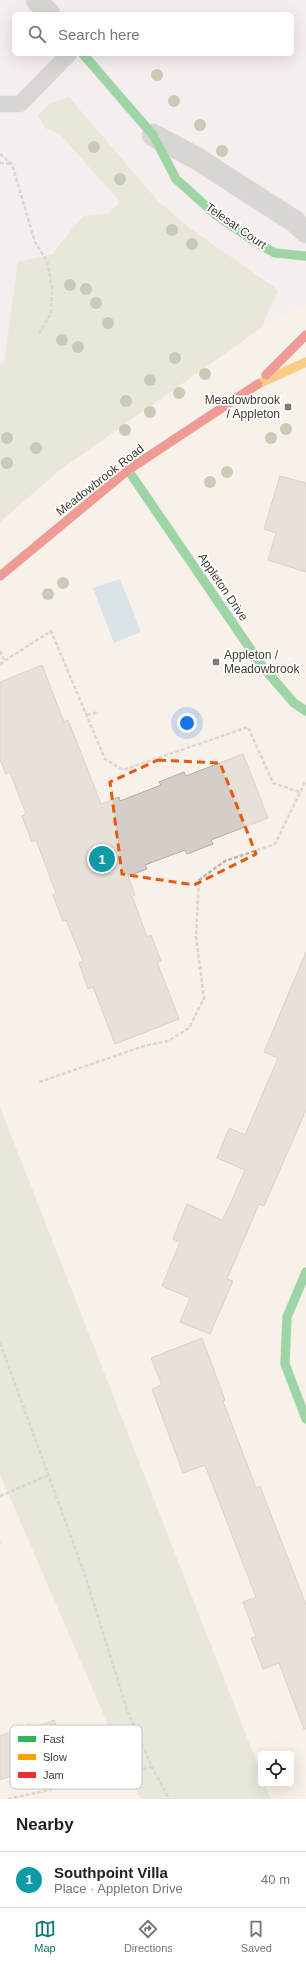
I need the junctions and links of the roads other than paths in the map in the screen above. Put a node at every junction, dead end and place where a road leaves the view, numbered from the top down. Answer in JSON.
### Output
{"nodes":[{"id":1,"x":37,"y":0,"type":"edge"},
{"id":2,"x":47,"y":12,"type":"edge"},
{"id":3,"x":66,"y":56,"type":"edge"},
{"id":4,"x":85,"y":56,"type":"edge"},
{"id":5,"x":0,"y":104,"type":"edge"},
{"id":6,"x":152,"y":135,"type":"junction"},
{"id":7,"x":306,"y":232,"type":"edge"},
{"id":8,"x":306,"y":256,"type":"edge"},
{"id":9,"x":306,"y":335,"type":"edge"},
{"id":10,"x":306,"y":362,"type":"edge"},
{"id":11,"x":259,"y":383,"type":"junction"},
{"id":12,"x":128,"y":470,"type":"junction"},
{"id":13,"x":0,"y":576,"type":"edge"},
{"id":14,"x":306,"y":710,"type":"edge"},
{"id":15,"x":306,"y":1272,"type":"edge"},
{"id":16,"x":306,"y":1419,"type":"edge"}],
"edges":[{"from":1,"to":2,"type":"street"},
{"from":3,"to":5,"type":"lane"},
{"from":4,"to":6,"type":"street","name":"Telesat Court"},
{"from":6,"to":7,"type":"street","name":"Telesat Court"},
{"from":6,"to":8,"type":"street","name":"Telesat Court"},
{"from":9,"to":11,"type":"street","name":"Meadowbrook Road"},
{"from":10,"to":11,"type":"street","name":"Meadowbrook Road"},
{"from":11,"to":12,"type":"street","name":"Meadowbrook Road"},
{"from":12,"to":13,"type":"street","name":"Meadowbrook Road"},
{"from":12,"to":14,"type":"street","name":"Appleton Drive"},
{"from":15,"to":16,"type":"street"}]}
